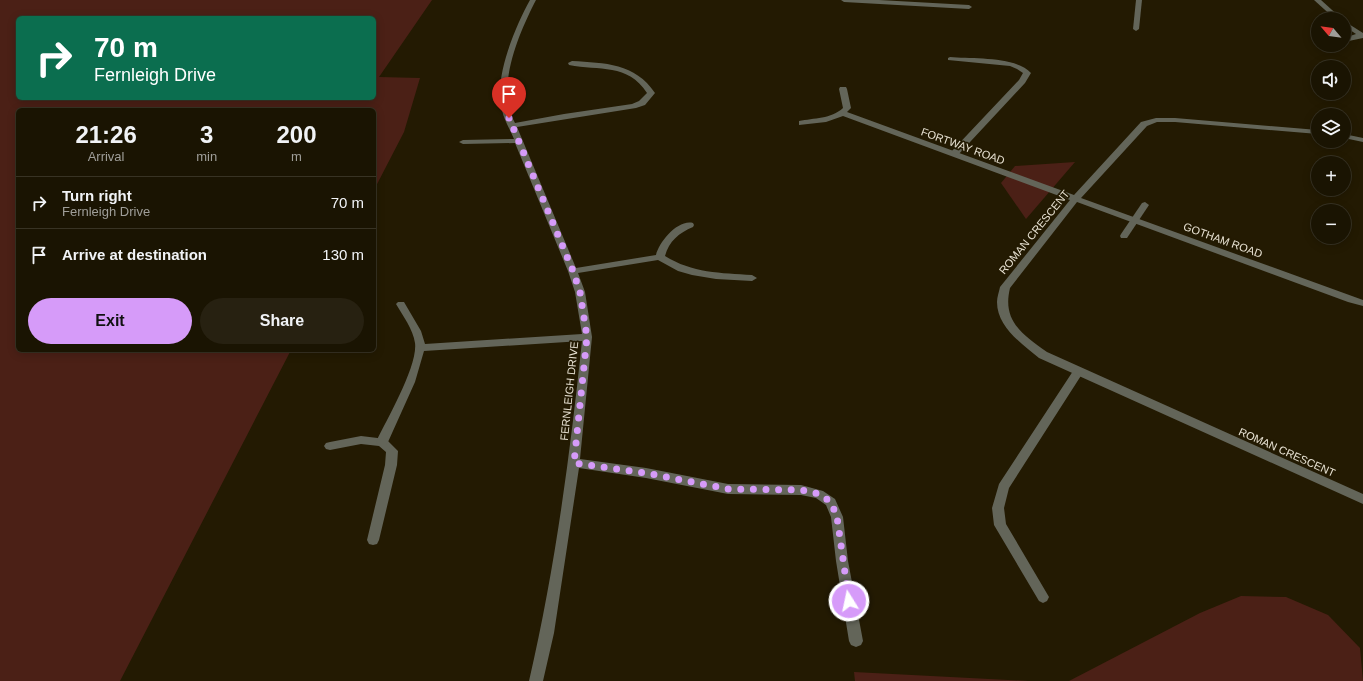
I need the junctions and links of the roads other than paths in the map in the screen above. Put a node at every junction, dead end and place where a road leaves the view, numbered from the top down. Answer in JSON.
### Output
{"nodes":[{"id":1,"x":533,"y":0,"type":"edge"},
{"id":2,"x":844,"y":0,"type":"edge"},
{"id":3,"x":1139,"y":0,"type":"edge"},
{"id":4,"x":1317,"y":0,"type":"edge"},
{"id":5,"x":885,"y":1,"type":"edge"},
{"id":6,"x":969,"y":7,"type":"dead end"},
{"id":7,"x":1331,"y":12,"type":"edge"},
{"id":8,"x":1351,"y":28,"type":"edge"},
{"id":9,"x":1136,"y":29,"type":"dead end"},
{"id":10,"x":1362,"y":36,"type":"edge"},
{"id":11,"x":1351,"y":38,"type":"edge"},
{"id":12,"x":950,"y":59,"type":"dead end"},
{"id":13,"x":572,"y":62,"type":"dead end"},
{"id":14,"x":843,"y":90,"type":"dead end"},
{"id":15,"x":843,"y":113,"type":"junction"},
{"id":16,"x":802,"y":123,"type":"dead end"},
{"id":17,"x":512,"y":126,"type":"junction"},
{"id":18,"x":1311,"y":131,"type":"edge"},
{"id":19,"x":1351,"y":137,"type":"edge"},
{"id":20,"x":1363,"y":140,"type":"edge"},
{"id":21,"x":518,"y":141,"type":"junction"},
{"id":22,"x":463,"y":142,"type":"dead end"},
{"id":23,"x":954,"y":154,"type":"junction"},
{"id":24,"x":1075,"y":199,"type":"junction"},
{"id":25,"x":1145,"y":205,"type":"dead end"},
{"id":26,"x":1134,"y":221,"type":"junction"},
{"id":27,"x":690,"y":225,"type":"dead end"},
{"id":28,"x":1124,"y":236,"type":"dead end"},
{"id":29,"x":660,"y":256,"type":"junction"},
{"id":30,"x":573,"y":271,"type":"junction"},
{"id":31,"x":752,"y":278,"type":"dead end"},
{"id":32,"x":1363,"y":303,"type":"edge"},
{"id":33,"x":401,"y":304,"type":"dead end"},
{"id":34,"x":587,"y":337,"type":"junction"},
{"id":35,"x":420,"y":348,"type":"junction"},
{"id":36,"x":1079,"y":371,"type":"junction"},
{"id":37,"x":382,"y":442,"type":"junction"},
{"id":38,"x":330,"y":446,"type":"dead end"},
{"id":39,"x":574,"y":463,"type":"junction"},
{"id":40,"x":1363,"y":499,"type":"edge"},
{"id":41,"x":373,"y":540,"type":"dead end"},
{"id":42,"x":1043,"y":597,"type":"dead end"},
{"id":43,"x":856,"y":641,"type":"dead end"},
{"id":44,"x":536,"y":681,"type":"edge"}],
"edges":[{"from":1,"to":17,"type":"street","name":"FERNLEIGH DRIVE"},
{"from":2,"to":5,"type":"street"},
{"from":3,"to":9,"type":"street"},
{"from":4,"to":7,"type":"street"},
{"from":5,"to":6,"type":"street"},
{"from":8,"to":10,"type":"street"},
{"from":10,"to":11,"type":"street"},
{"from":12,"to":23,"type":"street"},
{"from":13,"to":17,"type":"street"},
{"from":14,"to":15,"type":"street"},
{"from":15,"to":16,"type":"street"},
{"from":15,"to":23,"type":"street","name":"FORTWAY ROAD"},
{"from":17,"to":21,"type":"street","name":"FERNLEIGH DRIVE"},
{"from":18,"to":24,"type":"street","name":"ROMAN CRESCENT"},
{"from":19,"to":20,"type":"street"},
{"from":21,"to":22,"type":"street"},
{"from":21,"to":30,"type":"street","name":"FERNLEIGH DRIVE"},
{"from":23,"to":24,"type":"street","name":"FORTWAY ROAD"},
{"from":24,"to":26,"type":"street","name":"GOTHAM ROAD"},
{"from":24,"to":36,"type":"street","name":"ROMAN CRESCENT"},
{"from":25,"to":26,"type":"street"},
{"from":26,"to":28,"type":"street"},
{"from":26,"to":32,"type":"street","name":"GOTHAM ROAD"},
{"from":27,"to":29,"type":"street"},
{"from":29,"to":30,"type":"street"},
{"from":29,"to":31,"type":"street"},
{"from":30,"to":34,"type":"street","name":"FERNLEIGH DRIVE"},
{"from":33,"to":35,"type":"street"},
{"from":34,"to":35,"type":"street"},
{"from":34,"to":39,"type":"street","name":"FERNLEIGH DRIVE"},
{"from":35,"to":37,"type":"street"},
{"from":36,"to":40,"type":"street","name":"ROMAN CRESCENT"},
{"from":36,"to":42,"type":"street"},
{"from":37,"to":38,"type":"street"},
{"from":37,"to":41,"type":"street"},
{"from":39,"to":43,"type":"street"},
{"from":39,"to":44,"type":"street","name":"FERNLEIGH DRIVE"}]}
